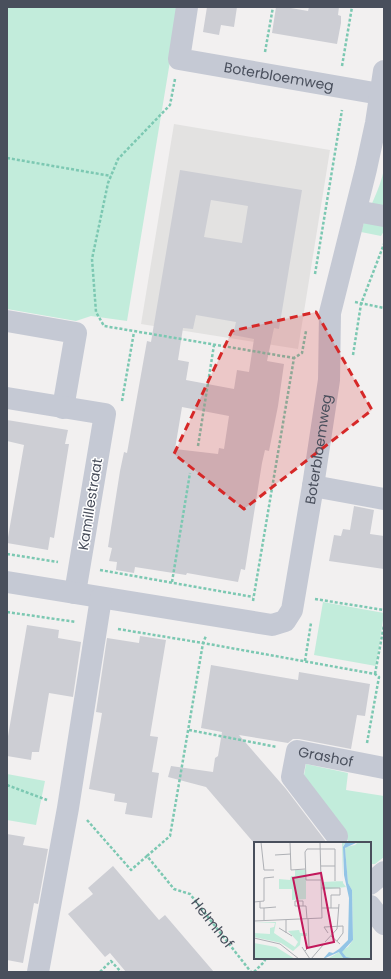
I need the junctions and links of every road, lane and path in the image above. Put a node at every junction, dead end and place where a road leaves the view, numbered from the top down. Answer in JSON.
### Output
{"nodes":[{"id":1,"x":187,"y":7,"type":"edge"},
{"id":2,"x":272,"y":7,"type":"edge"},
{"id":3,"x":352,"y":7,"type":"edge"},
{"id":4,"x":384,"y":71,"type":"edge"},
{"id":5,"x":261,"y":73,"type":"junction"},
{"id":6,"x":339,"y":86,"type":"junction"},
{"id":7,"x":380,"y":94,"type":"junction"},
{"id":8,"x":170,"y":105,"type":"dead end"},
{"id":9,"x":7,"y":158,"type":"edge"},
{"id":10,"x":111,"y":176,"type":"junction"},
{"id":11,"x":356,"y":211,"type":"junction"},
{"id":12,"x":384,"y":216,"type":"edge"},
{"id":13,"x":315,"y":276,"type":"dead end"},
{"id":14,"x":334,"y":298,"type":"junction"},
{"id":15,"x":384,"y":308,"type":"edge"},
{"id":16,"x":7,"y":321,"type":"edge"},
{"id":17,"x":306,"y":330,"type":"dead end"},
{"id":18,"x":134,"y":332,"type":"junction"},
{"id":19,"x":214,"y":345,"type":"junction"},
{"id":20,"x":294,"y":358,"type":"junction"},
{"id":21,"x":7,"y":398,"type":"edge"},
{"id":22,"x":63,"y":408,"type":"junction"},
{"id":23,"x":105,"y":414,"type":"junction"},
{"id":24,"x":198,"y":446,"type":"dead end"},
{"id":25,"x":190,"y":473,"type":"dead end"},
{"id":26,"x":313,"y":486,"type":"junction"},
{"id":27,"x":384,"y":499,"type":"edge"},
{"id":28,"x":7,"y":554,"type":"edge"},
{"id":29,"x":80,"y":566,"type":"junction"},
{"id":30,"x":7,"y":582,"type":"edge"},
{"id":31,"x":172,"y":582,"type":"junction"},
{"id":32,"x":75,"y":593,"type":"junction"},
{"id":33,"x":253,"y":597,"type":"junction"},
{"id":34,"x":101,"y":598,"type":"junction"},
{"id":35,"x":315,"y":599,"type":"dead end"},
{"id":36,"x":384,"y":610,"type":"edge"},
{"id":37,"x":7,"y":612,"type":"edge"},
{"id":38,"x":213,"y":616,"type":"junction"},
{"id":39,"x":250,"y":622,"type":"junction"},
{"id":40,"x":97,"y":625,"type":"junction"},
{"id":41,"x":384,"y":626,"type":"edge"},
{"id":42,"x":203,"y":643,"type":"junction"},
{"id":43,"x":375,"y":674,"type":"junction"},
{"id":44,"x":189,"y":730,"type":"junction"},
{"id":45,"x":297,"y":750,"type":"junction"},
{"id":46,"x":363,"y":764,"type":"junction"},
{"id":47,"x":384,"y":768,"type":"edge"},
{"id":48,"x":7,"y":785,"type":"edge"},
{"id":49,"x":68,"y":808,"type":"junction"},
{"id":50,"x":337,"y":836,"type":"dead end"},
{"id":51,"x":147,"y":856,"type":"junction"},
{"id":52,"x":384,"y":872,"type":"edge"},
{"id":53,"x":371,"y":883,"type":"edge"},
{"id":54,"x":371,"y":907,"type":"edge"},
{"id":55,"x":384,"y":924,"type":"edge"},
{"id":56,"x":266,"y":959,"type":"edge"},
{"id":57,"x":38,"y":972,"type":"edge"},
{"id":58,"x":100,"y":972,"type":"edge"},
{"id":59,"x":121,"y":972,"type":"edge"},
{"id":60,"x":252,"y":972,"type":"edge"}],
"edges":[{"from":1,"to":5,"type":"street","name":"Boterbloemweg"},
{"from":2,"to":5,"type":"path"},
{"from":3,"to":6,"type":"path"},
{"from":4,"to":7,"type":"street","name":"Boterbloemweg"},
{"from":5,"to":6,"type":"street","name":"Boterbloemweg"},
{"from":6,"to":7,"type":"street","name":"Boterbloemweg"},
{"from":6,"to":13,"type":"path"},
{"from":7,"to":11,"type":"street","name":"Boterbloemweg"},
{"from":8,"to":10,"type":"path"},
{"from":9,"to":10,"type":"path"},
{"from":10,"to":18,"type":"path"},
{"from":11,"to":12,"type":"street"},
{"from":11,"to":14,"type":"street","name":"Boterbloemweg"},
{"from":14,"to":15,"type":"path"},
{"from":14,"to":26,"type":"street","name":"Boterbloemweg"},
{"from":16,"to":22,"type":"street"},
{"from":17,"to":20,"type":"path"},
{"from":18,"to":19,"type":"path"},
{"from":18,"to":23,"type":"path"},
{"from":19,"to":20,"type":"path"},
{"from":19,"to":24,"type":"path"},
{"from":20,"to":33,"type":"path"},
{"from":21,"to":22,"type":"street"},
{"from":22,"to":23,"type":"street"},
{"from":23,"to":29,"type":"street","name":"Kamillestraat"},
{"from":25,"to":31,"type":"path"},
{"from":26,"to":27,"type":"street"},
{"from":26,"to":39,"type":"street","name":"Boterbloemweg"},
{"from":28,"to":29,"type":"path"},
{"from":29,"to":31,"type":"path"},
{"from":29,"to":32,"type":"street","name":"Kamillestraat"},
{"from":30,"to":32,"type":"street","name":"Boterbloemweg"},
{"from":31,"to":33,"type":"path"},
{"from":32,"to":34,"type":"street","name":"Boterbloemweg"},
{"from":33,"to":39,"type":"path"},
{"from":34,"to":38,"type":"street","name":"Boterbloemweg"},
{"from":34,"to":40,"type":"street"},
{"from":35,"to":36,"type":"path"},
{"from":37,"to":40,"type":"path"},
{"from":38,"to":39,"type":"street","name":"Boterbloemweg"},
{"from":38,"to":42,"type":"path"},
{"from":40,"to":42,"type":"path"},
{"from":40,"to":49,"type":"street"},
{"from":41,"to":43,"type":"path"},
{"from":42,"to":43,"type":"path"},
{"from":42,"to":44,"type":"path"},
{"from":43,"to":46,"type":"path"},
{"from":44,"to":45,"type":"path"},
{"from":44,"to":51,"type":"path"},
{"from":45,"to":46,"type":"street","name":"Grashof"},
{"from":45,"to":50,"type":"street","name":"Grashof"},
{"from":46,"to":47,"type":"street","name":"Grashof"},
{"from":48,"to":49,"type":"path"},
{"from":49,"to":51,"type":"path"},
{"from":49,"to":57,"type":"street"},
{"from":51,"to":60,"type":"path","name":"Helmhof"},
{"from":52,"to":53,"type":"street"},
{"from":54,"to":55,"type":"street"},
{"from":56,"to":60,"type":"path"},
{"from":58,"to":59,"type":"path"}]}
